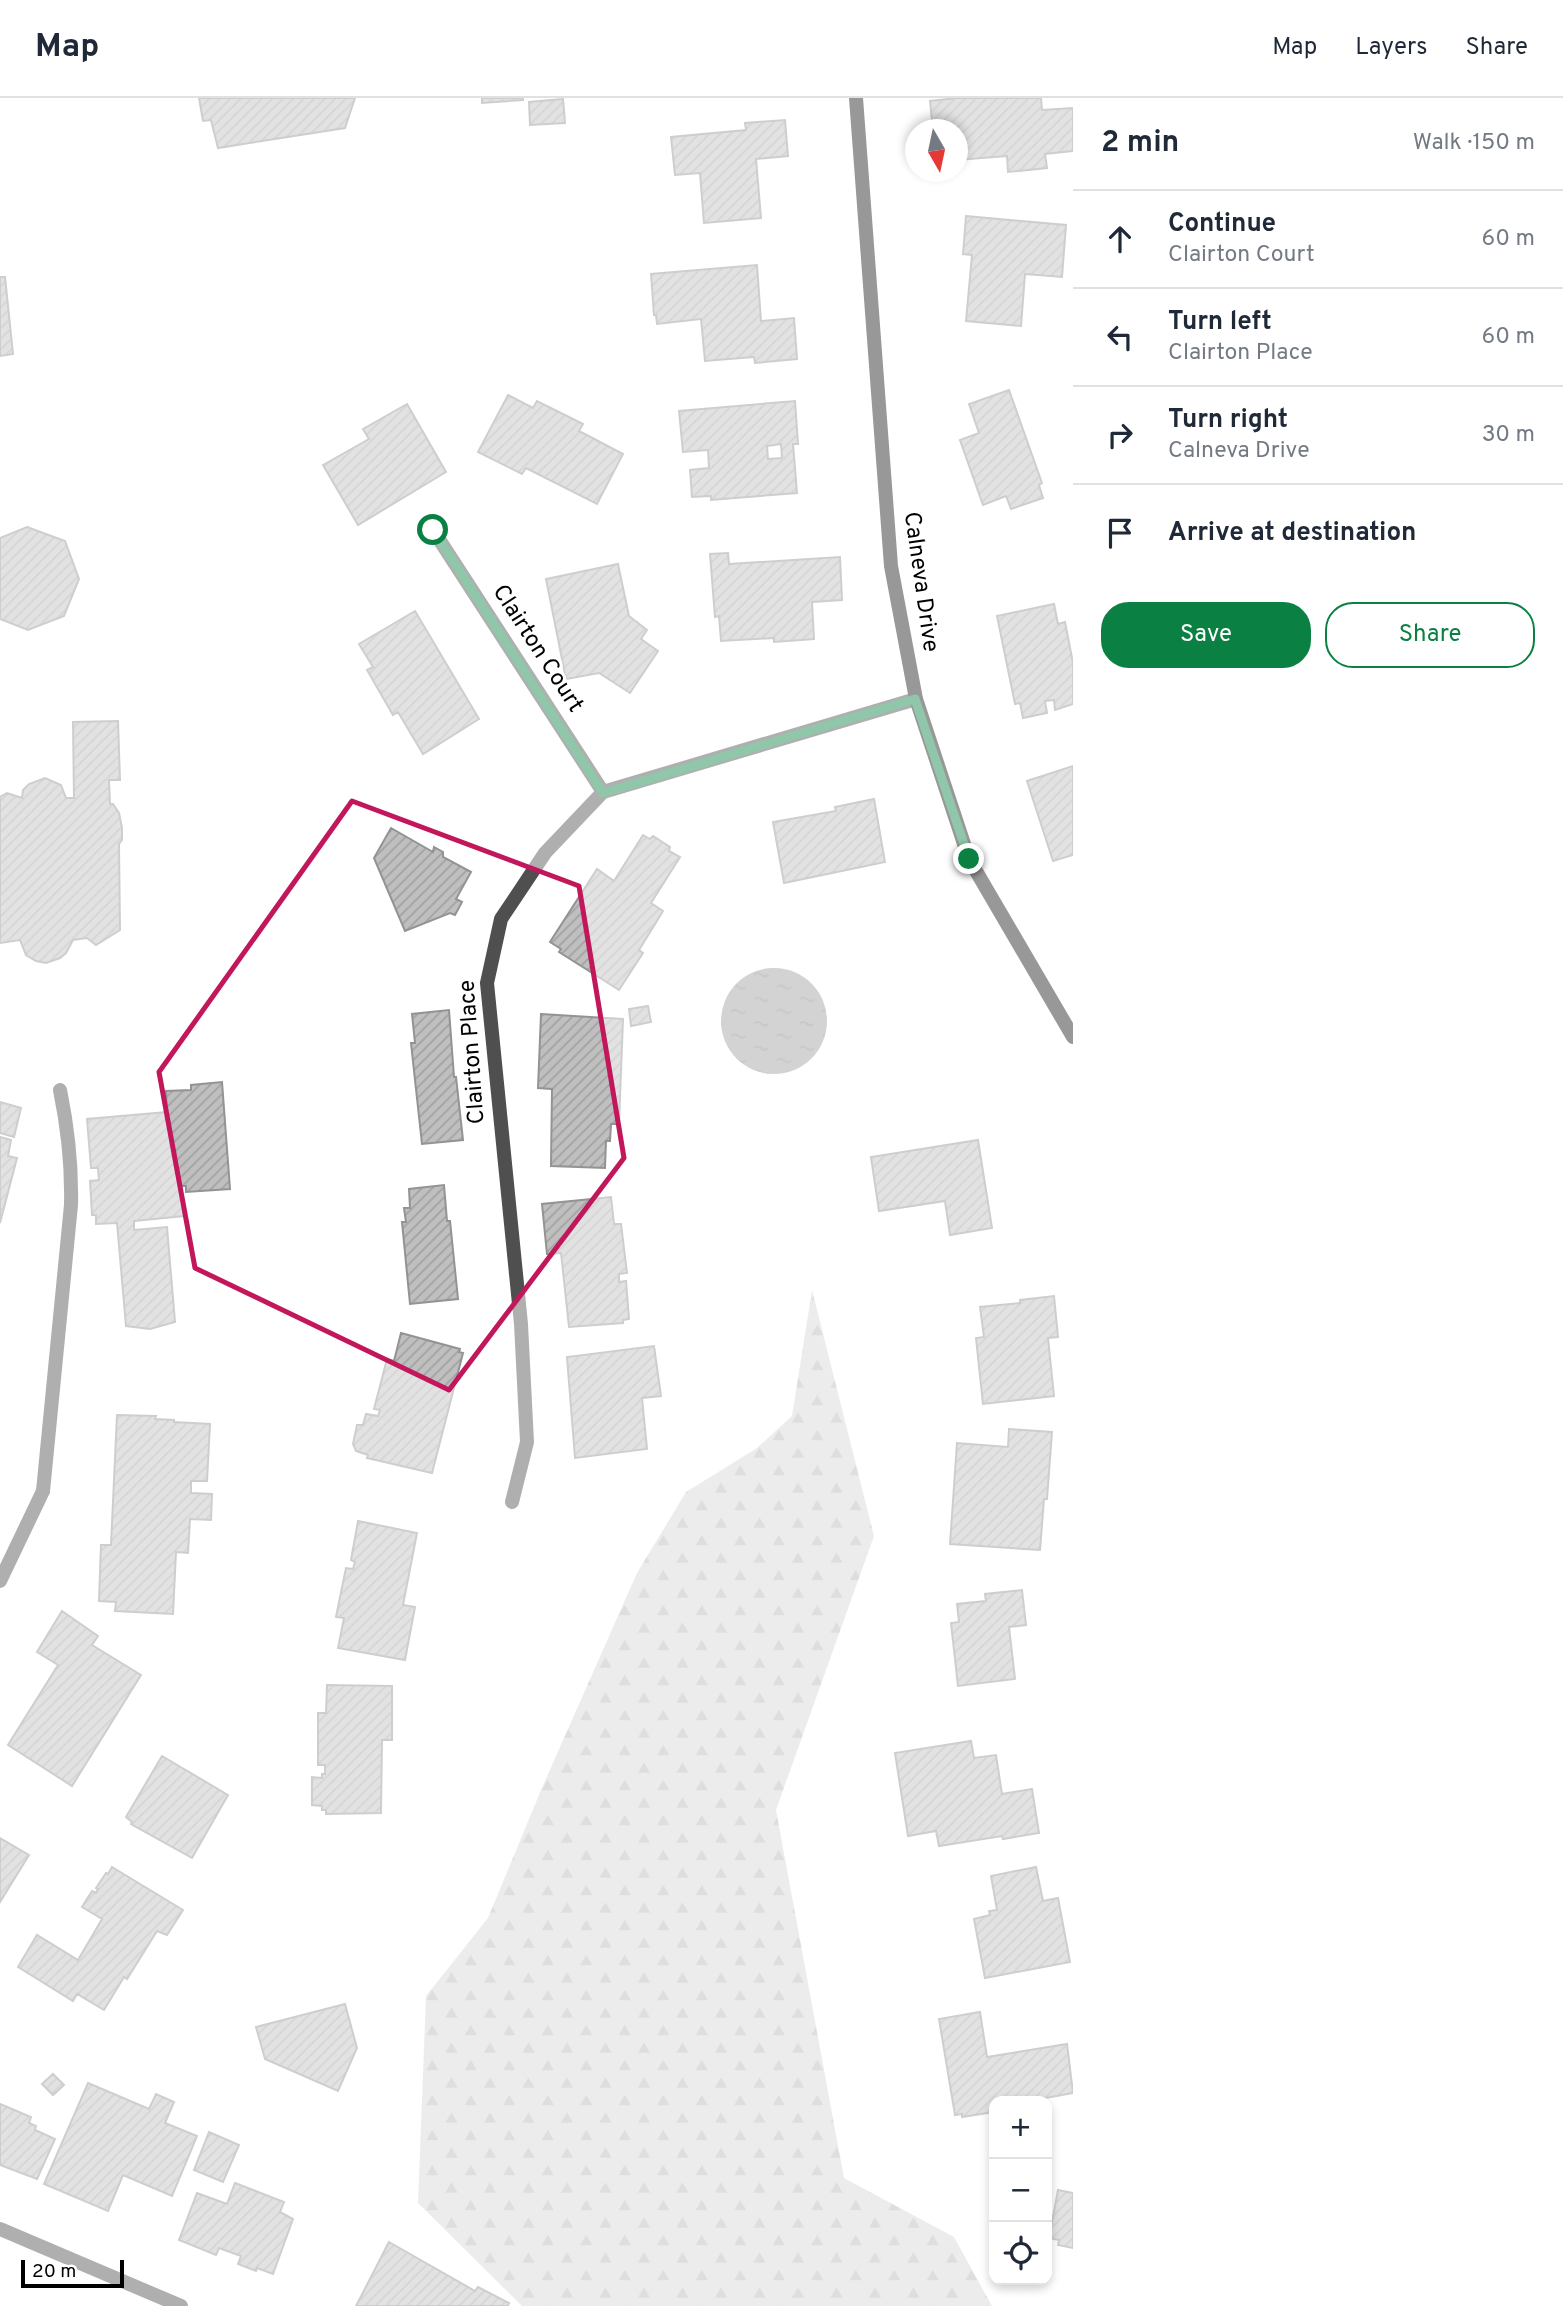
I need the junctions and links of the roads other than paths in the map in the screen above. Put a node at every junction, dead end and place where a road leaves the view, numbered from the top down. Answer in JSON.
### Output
{"nodes":[{"id":1,"x":856,"y":98,"type":"edge"},
{"id":2,"x":433,"y":530,"type":"dead end"},
{"id":3,"x":915,"y":699,"type":"junction"},
{"id":4,"x":603,"y":793,"type":"junction"},
{"id":5,"x":1073,"y":1037,"type":"edge"},
{"id":6,"x":60,"y":1090,"type":"dead end"},
{"id":7,"x":512,"y":1502,"type":"dead end"},
{"id":8,"x":0,"y":1581,"type":"edge"},
{"id":9,"x":0,"y":2229,"type":"edge"},
{"id":10,"x":181,"y":2306,"type":"edge"}],
"edges":[{"from":1,"to":3,"type":"main road","name":"Calneva Drive"},
{"from":2,"to":4,"type":"street","name":"Clairton Court"},
{"from":3,"to":4,"type":"street","name":"Clairton Place"},
{"from":3,"to":5,"type":"main road","name":"Calneva Drive"},
{"from":4,"to":7,"type":"street","name":"Clairton Place"},
{"from":6,"to":8,"type":"street"},
{"from":9,"to":10,"type":"street"}]}
